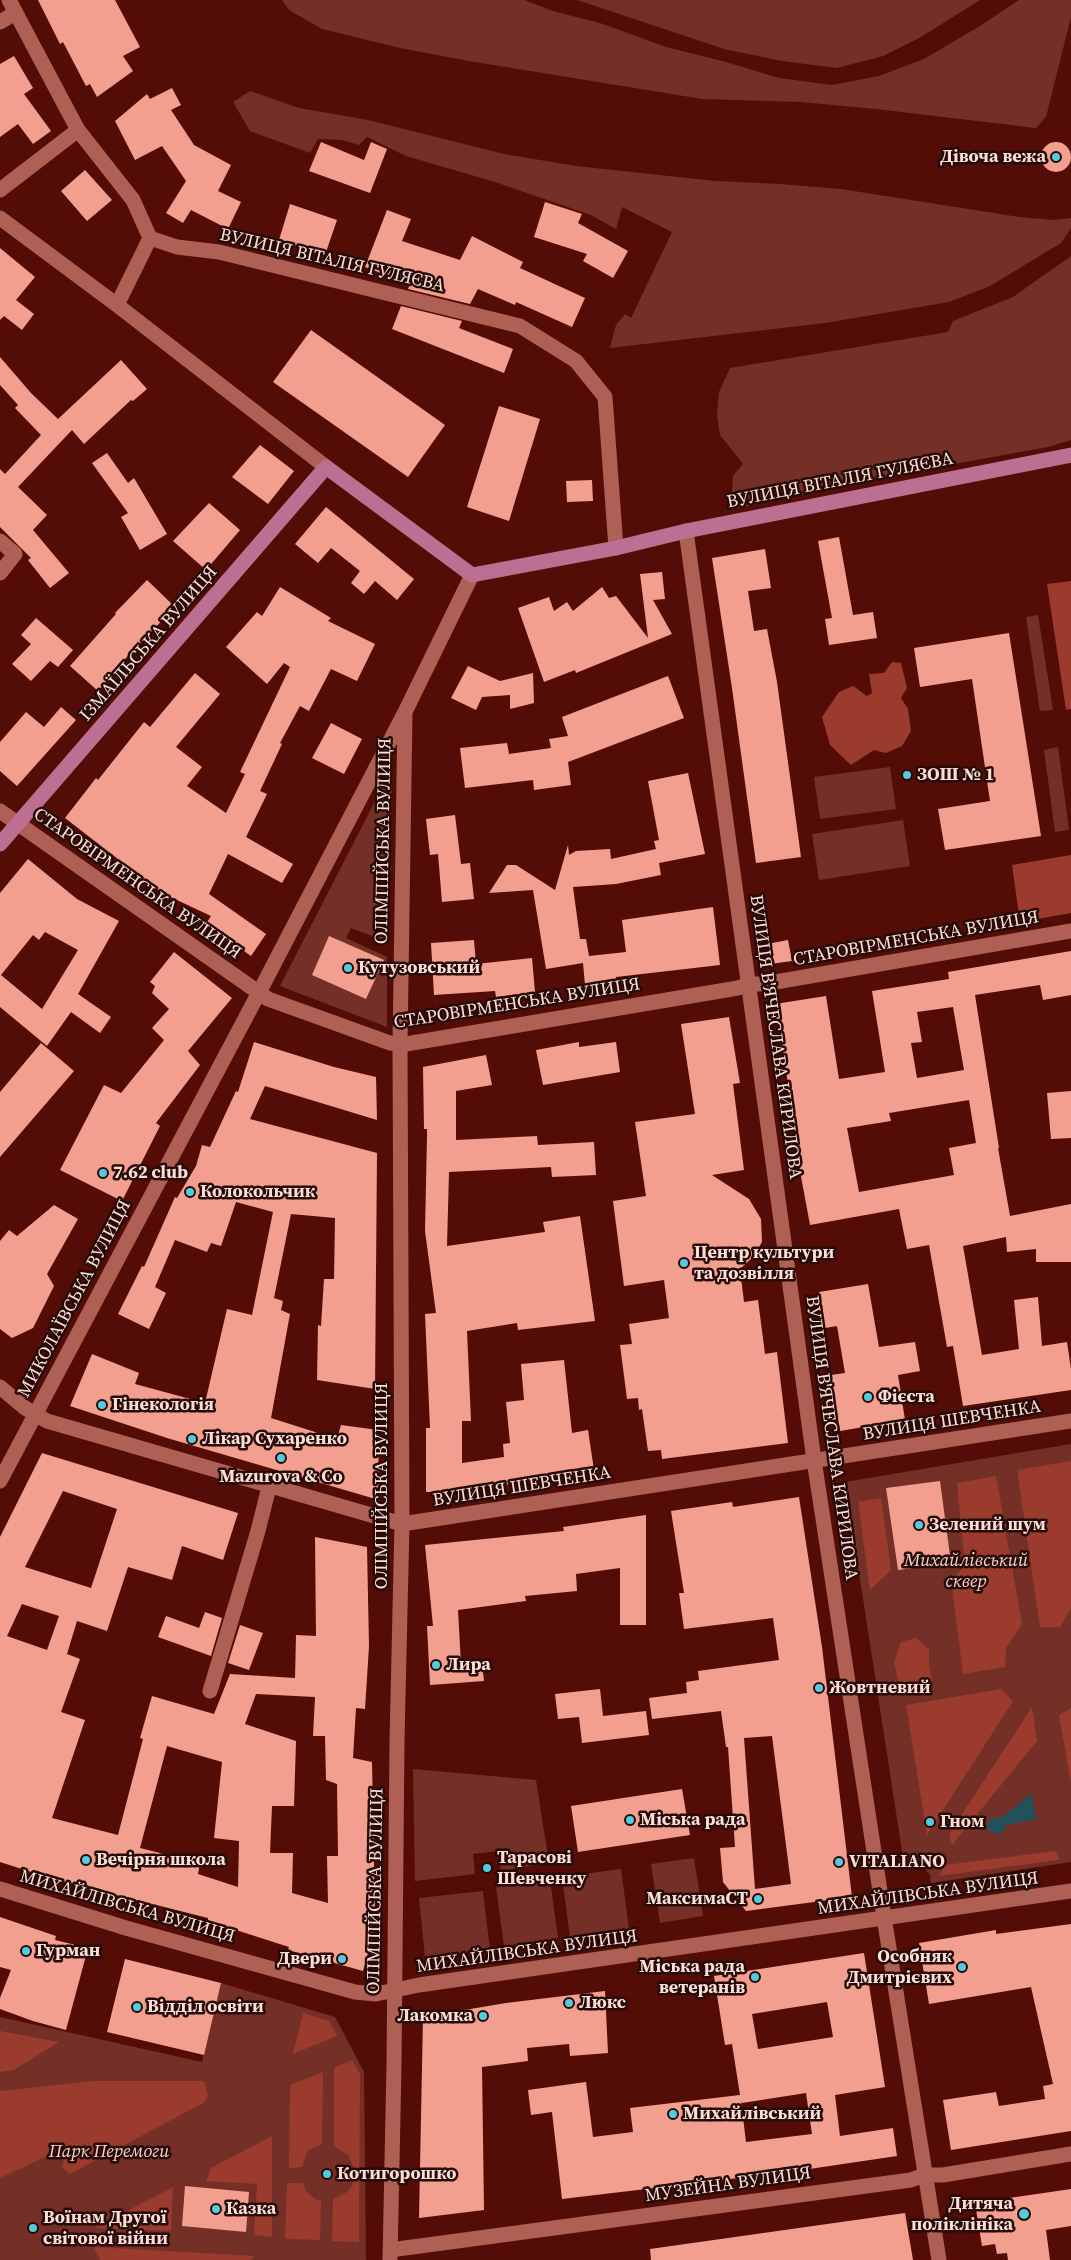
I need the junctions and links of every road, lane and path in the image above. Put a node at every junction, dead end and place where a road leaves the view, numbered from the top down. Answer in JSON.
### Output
{"nodes":[{"id":1,"x":12,"y":6,"type":"edge"},
{"id":2,"x":0,"y":22,"type":"edge"},
{"id":3,"x":78,"y":130,"type":"junction"},
{"id":4,"x":0,"y":190,"type":"edge"},
{"id":5,"x":0,"y":218,"type":"edge"},
{"id":6,"x":150,"y":238,"type":"junction"},
{"id":7,"x":117,"y":305,"type":"junction"},
{"id":8,"x":1071,"y":455,"type":"edge"},
{"id":9,"x":326,"y":468,"type":"junction"},
{"id":10,"x":686,"y":530,"type":"junction"},
{"id":11,"x":0,"y":541,"type":"edge"},
{"id":12,"x":616,"y":548,"type":"junction"},
{"id":13,"x":0,"y":573,"type":"edge"},
{"id":14,"x":472,"y":575,"type":"junction"},
{"id":15,"x":405,"y":712,"type":"junction"},
{"id":16,"x":0,"y":811,"type":"edge"},
{"id":17,"x":17,"y":824,"type":"junction"},
{"id":18,"x":0,"y":844,"type":"edge"},
{"id":19,"x":1071,"y":931,"type":"edge"},
{"id":20,"x":750,"y":984,"type":"junction"},
{"id":21,"x":258,"y":991,"type":"junction"},
{"id":22,"x":400,"y":1045,"type":"junction"},
{"id":23,"x":0,"y":1386,"type":"edge"},
{"id":24,"x":35,"y":1414,"type":"junction"},
{"id":25,"x":1071,"y":1421,"type":"edge"},
{"id":26,"x":814,"y":1460,"type":"junction"},
{"id":27,"x":0,"y":1481,"type":"edge"},
{"id":28,"x":269,"y":1486,"type":"junction"},
{"id":29,"x":402,"y":1524,"type":"junction"},
{"id":30,"x":210,"y":1691,"type":"dead end"},
{"id":31,"x":0,"y":1889,"type":"edge"},
{"id":32,"x":1071,"y":1891,"type":"edge"},
{"id":33,"x":884,"y":1917,"type":"junction"},
{"id":34,"x":394,"y":1992,"type":"junction"},
{"id":35,"x":1071,"y":2154,"type":"edge"},
{"id":36,"x":924,"y":2175,"type":"junction"},
{"id":37,"x":390,"y":2255,"type":"edge"},
{"id":38,"x":940,"y":2260,"type":"edge"}],
"edges":[{"from":1,"to":2,"type":"street"},
{"from":1,"to":3,"type":"street"},
{"from":3,"to":4,"type":"street"},
{"from":3,"to":6,"type":"street"},
{"from":5,"to":7,"type":"street"},
{"from":6,"to":7,"type":"street"},
{"from":6,"to":12,"type":"street","name":"ВУЛИЦЯ ВІТАЛІЯ ГУЛЯЄВА"},
{"from":7,"to":9,"type":"street"},
{"from":8,"to":10,"type":"main road","name":"ВУЛИЦЯ ВІТАЛІЯ ГУЛЯЄВА"},
{"from":9,"to":14,"type":"main road"},
{"from":9,"to":17,"type":"main road","name":"ІЗМАЇЛЬСЬКА ВУЛИЦЯ"},
{"from":10,"to":12,"type":"main road","name":"ВУЛИЦЯ ВІТАЛІЯ ГУЛЯЄВА"},
{"from":10,"to":20,"type":"street","name":"ВУЛИЦЯ В'ЯЧЕСЛАВА КИРИЛОВА"},
{"from":11,"to":13,"type":"street"},
{"from":12,"to":14,"type":"main road","name":"ВУЛИЦЯ ВІТАЛІЯ ГУЛЯЄВА"},
{"from":14,"to":15,"type":"street","name":"МИКОЛАЇВСЬКА ВУЛИЦЯ"},
{"from":15,"to":21,"type":"street","name":"МИКОЛАЇВСЬКА ВУЛИЦЯ"},
{"from":15,"to":22,"type":"street","name":"ОЛІМПІЙСЬКА ВУЛИЦЯ"},
{"from":16,"to":17,"type":"street","name":"СТАРОВІРМЕНСЬКА ВУЛИЦЯ"},
{"from":17,"to":18,"type":"main road","name":"ІЗМАЇЛЬСЬКА ВУЛИЦЯ"},
{"from":17,"to":21,"type":"street","name":"СТАРОВІРМЕНСЬКА ВУЛИЦЯ"},
{"from":19,"to":20,"type":"street","name":"СТАРОВІРМЕНСЬКА ВУЛИЦЯ"},
{"from":20,"to":22,"type":"street","name":"СТАРОВІРМЕНСЬКА ВУЛИЦЯ"},
{"from":20,"to":26,"type":"street","name":"ВУЛИЦЯ В'ЯЧЕСЛАВА КИРИЛОВА"},
{"from":21,"to":22,"type":"street","name":"СТАРОВІРМЕНСЬКА ВУЛИЦЯ"},
{"from":21,"to":24,"type":"street","name":"МИКОЛАЇВСЬКА ВУЛИЦЯ"},
{"from":22,"to":29,"type":"street","name":"ОЛІМПІЙСЬКА ВУЛИЦЯ"},
{"from":23,"to":24,"type":"street","name":"ВУЛИЦЯ ШЕВЧЕНКА"},
{"from":24,"to":27,"type":"street","name":"МИКОЛАЇВСЬКА ВУЛИЦЯ"},
{"from":24,"to":28,"type":"street","name":"ВУЛИЦЯ ШЕВЧЕНКА"},
{"from":25,"to":26,"type":"street","name":"ВУЛИЦЯ ШЕВЧЕНКА"},
{"from":26,"to":29,"type":"street","name":"ВУЛИЦЯ ШЕВЧЕНКА"},
{"from":26,"to":33,"type":"street","name":"ВУЛИЦЯ В'ЯЧЕСЛАВА КИРИЛОВА"},
{"from":28,"to":29,"type":"street","name":"ВУЛИЦЯ ШЕВЧЕНКА"},
{"from":28,"to":30,"type":"street"},
{"from":29,"to":34,"type":"street","name":"ОЛІМПІЙСЬКА ВУЛИЦЯ"},
{"from":31,"to":34,"type":"street","name":"МИХАЙЛІВСЬКА ВУЛИЦЯ"},
{"from":32,"to":33,"type":"street","name":"МИХАЙЛІВСЬКА ВУЛИЦЯ"},
{"from":33,"to":34,"type":"street","name":"МИХАЙЛІВСЬКА ВУЛИЦЯ"},
{"from":33,"to":36,"type":"street","name":"ВУЛИЦЯ В'ЯЧЕСЛАВА КИРИЛОВА"},
{"from":34,"to":37,"type":"street","name":"ОЛІМПІЙСЬКА ВУЛИЦЯ"},
{"from":35,"to":36,"type":"street","name":"МУЗЕЙНА ВУЛИЦЯ"},
{"from":36,"to":37,"type":"street","name":"МУЗЕЙНА ВУЛИЦЯ"},
{"from":36,"to":38,"type":"street","name":"ВУЛИЦЯ В'ЯЧЕСЛАВА КИРИЛОВА"}]}
